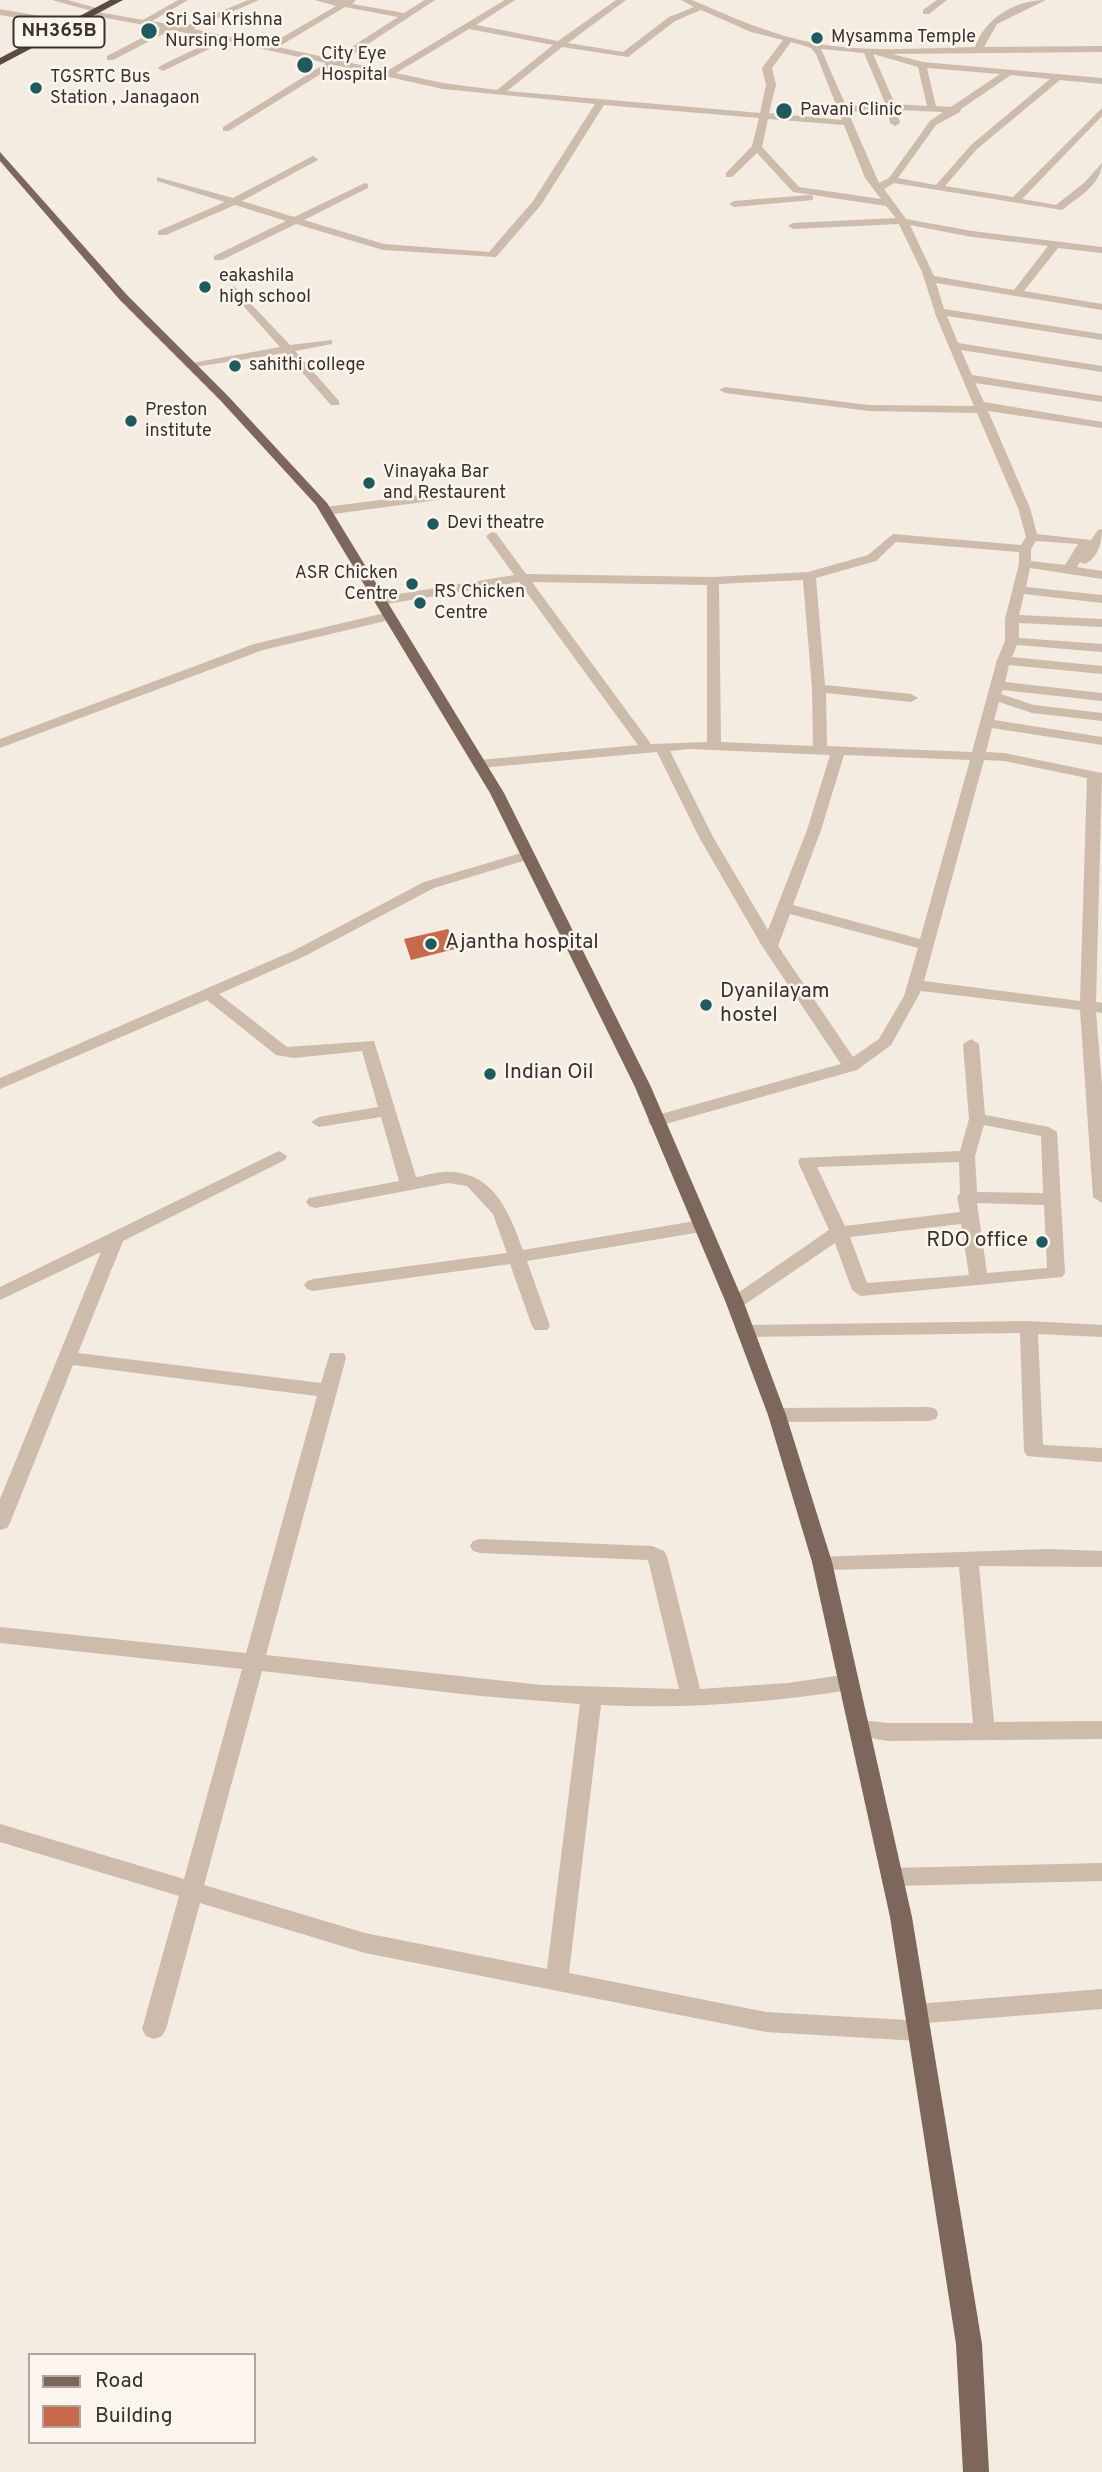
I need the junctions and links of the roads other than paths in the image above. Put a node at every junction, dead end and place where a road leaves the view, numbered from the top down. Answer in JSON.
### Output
{"nodes":[{"id":1,"x":12,"y":0,"type":"edge"},
{"id":2,"x":56,"y":0,"type":"edge"},
{"id":3,"x":106,"y":0,"type":"edge"},
{"id":4,"x":118,"y":0,"type":"edge"},
{"id":5,"x":184,"y":0,"type":"edge"},
{"id":6,"x":255,"y":0,"type":"edge"},
{"id":7,"x":319,"y":0,"type":"edge"},
{"id":8,"x":352,"y":0,"type":"edge"},
{"id":9,"x":431,"y":0,"type":"edge"},
{"id":10,"x":511,"y":0,"type":"edge"},
{"id":11,"x":622,"y":0,"type":"edge"},
{"id":12,"x":685,"y":0,"type":"edge"},
{"id":13,"x":943,"y":0,"type":"edge"},
{"id":14,"x":1042,"y":0,"type":"edge"},
{"id":15,"x":0,"y":5,"type":"edge"},
{"id":16,"x":343,"y":5,"type":"junction"},
{"id":17,"x":699,"y":8,"type":"junction"},
{"id":18,"x":93,"y":10,"type":"junction"},
{"id":19,"x":0,"y":12,"type":"edge"},
{"id":20,"x":926,"y":12,"type":"dead end"},
{"id":21,"x":405,"y":16,"type":"junction"},
{"id":22,"x":63,"y":23,"type":"junction"},
{"id":23,"x":143,"y":23,"type":"junction"},
{"id":24,"x":467,"y":26,"type":"junction"},
{"id":25,"x":168,"y":28,"type":"junction"},
{"id":26,"x":182,"y":31,"type":"junction"},
{"id":27,"x":1102,"y":37,"type":"edge"},
{"id":28,"x":225,"y":38,"type":"junction"},
{"id":29,"x":788,"y":40,"type":"junction"},
{"id":30,"x":560,"y":44,"type":"junction"},
{"id":31,"x":814,"y":46,"type":"junction"},
{"id":32,"x":270,"y":48,"type":"junction"},
{"id":33,"x":1089,"y":49,"type":"junction"},
{"id":34,"x":1102,"y":49,"type":"edge"},
{"id":35,"x":871,"y":50,"type":"junction"},
{"id":36,"x":979,"y":50,"type":"junction"},
{"id":37,"x":0,"y":55,"type":"edge"},
{"id":38,"x":110,"y":58,"type":"dead end"},
{"id":39,"x":0,"y":62,"type":"edge"},
{"id":40,"x":334,"y":62,"type":"junction"},
{"id":41,"x":922,"y":65,"type":"junction"},
{"id":42,"x":163,"y":68,"type":"dead end"},
{"id":43,"x":1009,"y":72,"type":"junction"},
{"id":44,"x":388,"y":74,"type":"junction"},
{"id":45,"x":1058,"y":77,"type":"junction"},
{"id":46,"x":1102,"y":81,"type":"edge"},
{"id":47,"x":499,"y":93,"type":"junction"},
{"id":48,"x":600,"y":103,"type":"junction"},
{"id":49,"x":892,"y":107,"type":"junction"},
{"id":50,"x":932,"y":108,"type":"junction"},
{"id":51,"x":843,"y":109,"type":"junction"},
{"id":52,"x":957,"y":110,"type":"junction"},
{"id":53,"x":1102,"y":111,"type":"edge"},
{"id":54,"x":765,"y":117,"type":"junction"},
{"id":55,"x":848,"y":123,"type":"junction"},
{"id":56,"x":895,"y":123,"type":"dead end"},
{"id":57,"x":226,"y":129,"type":"dead end"},
{"id":58,"x":757,"y":147,"type":"junction"},
{"id":59,"x":0,"y":155,"type":"edge"},
{"id":60,"x":313,"y":159,"type":"dead end"},
{"id":61,"x":1102,"y":166,"type":"edge"},
{"id":62,"x":729,"y":175,"type":"dead end"},
{"id":63,"x":160,"y":179,"type":"dead end"},
{"id":64,"x":892,"y":180,"type":"junction"},
{"id":65,"x":1088,"y":184,"type":"junction"},
{"id":66,"x":365,"y":186,"type":"dead end"},
{"id":67,"x":1102,"y":187,"type":"edge"},
{"id":68,"x":878,"y":188,"type":"junction"},
{"id":69,"x":938,"y":188,"type":"junction"},
{"id":70,"x":862,"y":198,"type":"junction"},
{"id":71,"x":1015,"y":201,"type":"junction"},
{"id":72,"x":230,"y":203,"type":"junction"},
{"id":73,"x":889,"y":203,"type":"junction"},
{"id":74,"x":734,"y":204,"type":"dead end"},
{"id":75,"x":295,"y":220,"type":"junction"},
{"id":76,"x":903,"y":221,"type":"junction"},
{"id":77,"x":793,"y":226,"type":"dead end"},
{"id":78,"x":162,"y":233,"type":"dead end"},
{"id":79,"x":1055,"y":245,"type":"junction"},
{"id":80,"x":1102,"y":250,"type":"edge"},
{"id":81,"x":218,"y":258,"type":"dead end"},
{"id":82,"x":930,"y":279,"type":"junction"},
{"id":83,"x":234,"y":289,"type":"dead end"},
{"id":84,"x":1017,"y":293,"type":"junction"},
{"id":85,"x":1102,"y":307,"type":"edge"},
{"id":86,"x":940,"y":312,"type":"junction"},
{"id":87,"x":1102,"y":337,"type":"edge"},
{"id":88,"x":328,"y":342,"type":"dead end"},
{"id":89,"x":954,"y":346,"type":"junction"},
{"id":90,"x":286,"y":348,"type":"junction"},
{"id":91,"x":192,"y":366,"type":"junction"},
{"id":92,"x":1102,"y":369,"type":"edge"},
{"id":93,"x":968,"y":378,"type":"junction"},
{"id":94,"x":724,"y":390,"type":"dead end"},
{"id":95,"x":1102,"y":399,"type":"edge"},
{"id":96,"x":335,"y":403,"type":"dead end"},
{"id":97,"x":981,"y":408,"type":"junction"},
{"id":98,"x":1102,"y":425,"type":"edge"},
{"id":99,"x":442,"y":495,"type":"dead end"},
{"id":100,"x":326,"y":511,"type":"junction"},
{"id":101,"x":1102,"y":533,"type":"edge"},
{"id":102,"x":492,"y":536,"type":"dead end"},
{"id":103,"x":1027,"y":550,"type":"junction"},
{"id":104,"x":1073,"y":570,"type":"junction"},
{"id":105,"x":1102,"y":575,"type":"edge"},
{"id":106,"x":809,"y":576,"type":"junction"},
{"id":107,"x":522,"y":578,"type":"junction"},
{"id":108,"x":713,"y":581,"type":"junction"},
{"id":109,"x":1021,"y":590,"type":"junction"},
{"id":110,"x":1102,"y":599,"type":"edge"},
{"id":111,"x":385,"y":608,"type":"junction"},
{"id":112,"x":1012,"y":619,"type":"junction"},
{"id":113,"x":1102,"y":623,"type":"edge"},
{"id":114,"x":1012,"y":641,"type":"junction"},
{"id":115,"x":1102,"y":648,"type":"edge"},
{"id":116,"x":1004,"y":660,"type":"junction"},
{"id":117,"x":1102,"y":670,"type":"edge"},
{"id":118,"x":819,"y":688,"type":"junction"},
{"id":119,"x":996,"y":691,"type":"junction"},
{"id":120,"x":1102,"y":697,"type":"edge"},
{"id":121,"x":911,"y":698,"type":"dead end"},
{"id":122,"x":1102,"y":717,"type":"edge"},
{"id":123,"x":988,"y":723,"type":"junction"},
{"id":124,"x":1102,"y":741,"type":"edge"},
{"id":125,"x":0,"y":744,"type":"edge"},
{"id":126,"x":714,"y":746,"type":"junction"},
{"id":127,"x":655,"y":749,"type":"junction"},
{"id":128,"x":820,"y":751,"type":"junction"},
{"id":129,"x":838,"y":752,"type":"junction"},
{"id":130,"x":979,"y":755,"type":"junction"},
{"id":131,"x":480,"y":764,"type":"junction"},
{"id":132,"x":1098,"y":777,"type":"edge"},
{"id":133,"x":528,"y":855,"type":"junction"},
{"id":134,"x":785,"y":908,"type":"junction"},
{"id":135,"x":770,"y":946,"type":"junction"},
{"id":136,"x":925,"y":946,"type":"junction"},
{"id":137,"x":914,"y":985,"type":"junction"},
{"id":138,"x":208,"y":993,"type":"junction"},
{"id":139,"x":1095,"y":1007,"type":"edge"},
{"id":140,"x":971,"y":1044,"type":"dead end"},
{"id":141,"x":851,"y":1066,"type":"junction"},
{"id":142,"x":0,"y":1084,"type":"edge"},
{"id":143,"x":388,"y":1111,"type":"junction"},
{"id":144,"x":977,"y":1119,"type":"junction"},
{"id":145,"x":656,"y":1121,"type":"junction"},
{"id":146,"x":319,"y":1122,"type":"dead end"},
{"id":147,"x":279,"y":1156,"type":"dead end"},
{"id":148,"x":967,"y":1156,"type":"junction"},
{"id":149,"x":409,"y":1184,"type":"junction"},
{"id":150,"x":967,"y":1197,"type":"junction"},
{"id":151,"x":1102,"y":1197,"type":"edge"},
{"id":152,"x":1051,"y":1199,"type":"junction"},
{"id":153,"x":315,"y":1202,"type":"dead end"},
{"id":154,"x":969,"y":1217,"type":"junction"},
{"id":155,"x":701,"y":1226,"type":"junction"},
{"id":156,"x":839,"y":1232,"type":"junction"},
{"id":157,"x":116,"y":1236,"type":"junction"},
{"id":158,"x":517,"y":1257,"type":"junction"},
{"id":159,"x":979,"y":1281,"type":"junction"},
{"id":160,"x":313,"y":1285,"type":"dead end"},
{"id":161,"x":0,"y":1293,"type":"edge"},
{"id":162,"x":734,"y":1303,"type":"junction"},
{"id":163,"x":541,"y":1326,"type":"dead end"},
{"id":164,"x":1029,"y":1327,"type":"junction"},
{"id":165,"x":745,"y":1331,"type":"junction"},
{"id":166,"x":1102,"y":1331,"type":"edge"},
{"id":167,"x":66,"y":1358,"type":"junction"},
{"id":168,"x":337,"y":1358,"type":"dead end"},
{"id":169,"x":328,"y":1391,"type":"junction"},
{"id":170,"x":929,"y":1414,"type":"dead end"},
{"id":171,"x":777,"y":1415,"type":"junction"},
{"id":172,"x":1102,"y":1455,"type":"edge"},
{"id":173,"x":0,"y":1523,"type":"edge"},
{"id":174,"x":480,"y":1546,"type":"dead end"},
{"id":175,"x":1102,"y":1559,"type":"edge"},
{"id":176,"x":968,"y":1560,"type":"junction"},
{"id":177,"x":822,"y":1562,"type":"junction"},
{"id":178,"x":0,"y":1635,"type":"edge"},
{"id":179,"x":253,"y":1661,"type":"junction"},
{"id":180,"x":849,"y":1682,"type":"junction"},
{"id":181,"x":591,"y":1697,"type":"junction"},
{"id":182,"x":692,"y":1698,"type":"junction"},
{"id":183,"x":859,"y":1729,"type":"junction"},
{"id":184,"x":1102,"y":1730,"type":"edge"},
{"id":185,"x":984,"y":1731,"type":"junction"},
{"id":186,"x":0,"y":1833,"type":"edge"},
{"id":187,"x":1102,"y":1872,"type":"edge"},
{"id":188,"x":892,"y":1877,"type":"junction"},
{"id":189,"x":192,"y":1889,"type":"junction"},
{"id":190,"x":557,"y":1979,"type":"junction"},
{"id":191,"x":1102,"y":1999,"type":"edge"},
{"id":192,"x":918,"y":2023,"type":"junction"},
{"id":193,"x":153,"y":2029,"type":"dead end"},
{"id":194,"x":976,"y":2472,"type":"edge"}],
"edges":[{"from":1,"to":15,"type":"street"},
{"from":2,"to":18,"type":"street"},
{"from":3,"to":18,"type":"highway","number":"NH365B"},
{"from":4,"to":18,"type":"highway","number":"NH365B"},
{"from":5,"to":23,"type":"street"},
{"from":6,"to":26,"type":"street"},
{"from":7,"to":16,"type":"street"},
{"from":8,"to":16,"type":"street"},
{"from":9,"to":21,"type":"street"},
{"from":10,"to":24,"type":"street"},
{"from":11,"to":30,"type":"street"},
{"from":12,"to":17,"type":"street"},
{"from":13,"to":20,"type":"street"},
{"from":14,"to":36,"type":"street"},
{"from":16,"to":21,"type":"street"},
{"from":16,"to":32,"type":"street"},
{"from":17,"to":29,"type":"street"},
{"from":17,"to":30,"type":"street"},
{"from":18,"to":22,"type":"highway","number":"NH365B"},
{"from":18,"to":23,"type":"street"},
{"from":18,"to":39,"type":"highway","number":"NH365B"},
{"from":19,"to":22,"type":"street"},
{"from":21,"to":40,"type":"street"},
{"from":22,"to":37,"type":"highway","number":"NH365B"},
{"from":23,"to":25,"type":"street"},
{"from":24,"to":30,"type":"street"},
{"from":24,"to":44,"type":"street"},
{"from":25,"to":26,"type":"street"},
{"from":25,"to":38,"type":"street"},
{"from":26,"to":28,"type":"street"},
{"from":27,"to":33,"type":"street"},
{"from":28,"to":32,"type":"street"},
{"from":28,"to":42,"type":"street"},
{"from":29,"to":31,"type":"street"},
{"from":29,"to":54,"type":"street"},
{"from":30,"to":47,"type":"street"},
{"from":31,"to":35,"type":"street"},
{"from":31,"to":51,"type":"street"},
{"from":32,"to":40,"type":"street"},
{"from":33,"to":34,"type":"street"},
{"from":33,"to":36,"type":"street"},
{"from":35,"to":36,"type":"street"},
{"from":35,"to":41,"type":"street"},
{"from":35,"to":49,"type":"street"},
{"from":40,"to":44,"type":"street"},
{"from":40,"to":57,"type":"street"},
{"from":41,"to":43,"type":"street"},
{"from":41,"to":50,"type":"street"},
{"from":43,"to":45,"type":"street"},
{"from":43,"to":52,"type":"street"},
{"from":44,"to":47,"type":"street"},
{"from":45,"to":46,"type":"street"},
{"from":45,"to":69,"type":"street"},
{"from":47,"to":48,"type":"street"},
{"from":48,"to":54,"type":"street"},
{"from":48,"to":75,"type":"street"},
{"from":49,"to":50,"type":"street"},
{"from":49,"to":51,"type":"street"},
{"from":49,"to":56,"type":"street"},
{"from":50,"to":52,"type":"street"},
{"from":51,"to":55,"type":"street"},
{"from":52,"to":64,"type":"street"},
{"from":53,"to":71,"type":"street"},
{"from":54,"to":55,"type":"street"},
{"from":54,"to":58,"type":"street"},
{"from":55,"to":68,"type":"street"},
{"from":58,"to":62,"type":"street"},
{"from":58,"to":70,"type":"street"},
{"from":59,"to":91,"type":"main road"},
{"from":60,"to":72,"type":"street"},
{"from":61,"to":65,"type":"street"},
{"from":63,"to":72,"type":"street"},
{"from":64,"to":68,"type":"street"},
{"from":64,"to":69,"type":"street"},
{"from":65,"to":67,"type":"street"},
{"from":65,"to":71,"type":"street"},
{"from":66,"to":75,"type":"street"},
{"from":68,"to":73,"type":"street"},
{"from":69,"to":71,"type":"street"},
{"from":70,"to":73,"type":"street"},
{"from":70,"to":74,"type":"street"},
{"from":72,"to":75,"type":"street"},
{"from":72,"to":78,"type":"street"},
{"from":73,"to":76,"type":"street"},
{"from":75,"to":81,"type":"street"},
{"from":76,"to":77,"type":"street"},
{"from":76,"to":79,"type":"street"},
{"from":76,"to":82,"type":"street"},
{"from":79,"to":80,"type":"street"},
{"from":79,"to":84,"type":"street"},
{"from":82,"to":84,"type":"street"},
{"from":82,"to":86,"type":"street"},
{"from":83,"to":90,"type":"street"},
{"from":84,"to":85,"type":"street"},
{"from":86,"to":87,"type":"street"},
{"from":86,"to":89,"type":"street"},
{"from":88,"to":90,"type":"street"},
{"from":89,"to":92,"type":"street"},
{"from":89,"to":93,"type":"street"},
{"from":90,"to":91,"type":"street"},
{"from":90,"to":96,"type":"street"},
{"from":91,"to":100,"type":"main road"},
{"from":93,"to":95,"type":"street"},
{"from":93,"to":97,"type":"street"},
{"from":94,"to":97,"type":"street"},
{"from":97,"to":98,"type":"street"},
{"from":97,"to":103,"type":"street"},
{"from":99,"to":100,"type":"street"},
{"from":100,"to":111,"type":"main road"},
{"from":101,"to":104,"type":"street"},
{"from":102,"to":107,"type":"street"},
{"from":103,"to":104,"type":"street"},
{"from":103,"to":104,"type":"street"},
{"from":103,"to":106,"type":"street"},
{"from":103,"to":109,"type":"street"},
{"from":104,"to":105,"type":"street"},
{"from":106,"to":108,"type":"street"},
{"from":106,"to":118,"type":"street"},
{"from":107,"to":108,"type":"street"},
{"from":107,"to":111,"type":"street"},
{"from":107,"to":127,"type":"street"},
{"from":108,"to":126,"type":"street"},
{"from":109,"to":110,"type":"street"},
{"from":109,"to":112,"type":"street"},
{"from":111,"to":125,"type":"street"},
{"from":111,"to":131,"type":"main road"},
{"from":112,"to":113,"type":"street"},
{"from":112,"to":114,"type":"street"},
{"from":114,"to":115,"type":"street"},
{"from":114,"to":116,"type":"street"},
{"from":116,"to":117,"type":"street"},
{"from":116,"to":119,"type":"street"},
{"from":118,"to":121,"type":"street"},
{"from":118,"to":128,"type":"street"},
{"from":119,"to":120,"type":"street"},
{"from":119,"to":122,"type":"street"},
{"from":119,"to":123,"type":"street"},
{"from":123,"to":124,"type":"street"},
{"from":123,"to":130,"type":"street"},
{"from":126,"to":127,"type":"street"},
{"from":126,"to":128,"type":"street"},
{"from":127,"to":131,"type":"street"},
{"from":127,"to":135,"type":"street"},
{"from":128,"to":129,"type":"street"},
{"from":129,"to":130,"type":"street"},
{"from":129,"to":134,"type":"street"},
{"from":130,"to":132,"type":"street"},
{"from":130,"to":136,"type":"street"},
{"from":131,"to":133,"type":"main road"},
{"from":132,"to":139,"type":"street"},
{"from":133,"to":138,"type":"street"},
{"from":133,"to":145,"type":"main road"},
{"from":134,"to":135,"type":"street"},
{"from":134,"to":136,"type":"street"},
{"from":135,"to":141,"type":"street"},
{"from":136,"to":137,"type":"street"},
{"from":137,"to":139,"type":"street"},
{"from":137,"to":141,"type":"street"},
{"from":138,"to":142,"type":"street"},
{"from":138,"to":143,"type":"street"},
{"from":139,"to":151,"type":"street"},
{"from":140,"to":144,"type":"street"},
{"from":141,"to":145,"type":"street"},
{"from":143,"to":146,"type":"street"},
{"from":143,"to":149,"type":"street"},
{"from":144,"to":148,"type":"street"},
{"from":144,"to":152,"type":"street"},
{"from":145,"to":155,"type":"main road"},
{"from":147,"to":157,"type":"street"},
{"from":148,"to":150,"type":"street"},
{"from":148,"to":156,"type":"street"},
{"from":149,"to":153,"type":"street"},
{"from":149,"to":158,"type":"street"},
{"from":150,"to":152,"type":"street"},
{"from":150,"to":154,"type":"street"},
{"from":152,"to":159,"type":"street"},
{"from":154,"to":156,"type":"street"},
{"from":154,"to":159,"type":"street"},
{"from":155,"to":158,"type":"street"},
{"from":155,"to":162,"type":"main road"},
{"from":156,"to":159,"type":"street"},
{"from":156,"to":162,"type":"street"},
{"from":157,"to":161,"type":"street"},
{"from":157,"to":167,"type":"street"},
{"from":158,"to":160,"type":"street"},
{"from":158,"to":163,"type":"street"},
{"from":162,"to":165,"type":"main road"},
{"from":164,"to":165,"type":"street"},
{"from":164,"to":166,"type":"street"},
{"from":164,"to":172,"type":"street"},
{"from":165,"to":171,"type":"main road"},
{"from":167,"to":169,"type":"street"},
{"from":167,"to":173,"type":"street"},
{"from":168,"to":169,"type":"street"},
{"from":169,"to":179,"type":"street"},
{"from":170,"to":171,"type":"street"},
{"from":171,"to":177,"type":"main road"},
{"from":174,"to":182,"type":"street"},
{"from":175,"to":176,"type":"street"},
{"from":176,"to":177,"type":"street"},
{"from":176,"to":185,"type":"street"},
{"from":177,"to":180,"type":"main road"},
{"from":178,"to":179,"type":"street"},
{"from":179,"to":181,"type":"street"},
{"from":179,"to":189,"type":"street"},
{"from":180,"to":182,"type":"street"},
{"from":180,"to":183,"type":"main road"},
{"from":181,"to":182,"type":"street"},
{"from":181,"to":190,"type":"street"},
{"from":183,"to":185,"type":"street"},
{"from":183,"to":188,"type":"main road"},
{"from":184,"to":185,"type":"street"},
{"from":186,"to":189,"type":"street"},
{"from":187,"to":188,"type":"street"},
{"from":188,"to":192,"type":"main road"},
{"from":189,"to":190,"type":"street"},
{"from":189,"to":193,"type":"street"},
{"from":190,"to":192,"type":"street"},
{"from":191,"to":192,"type":"street"},
{"from":192,"to":194,"type":"main road"}]}
